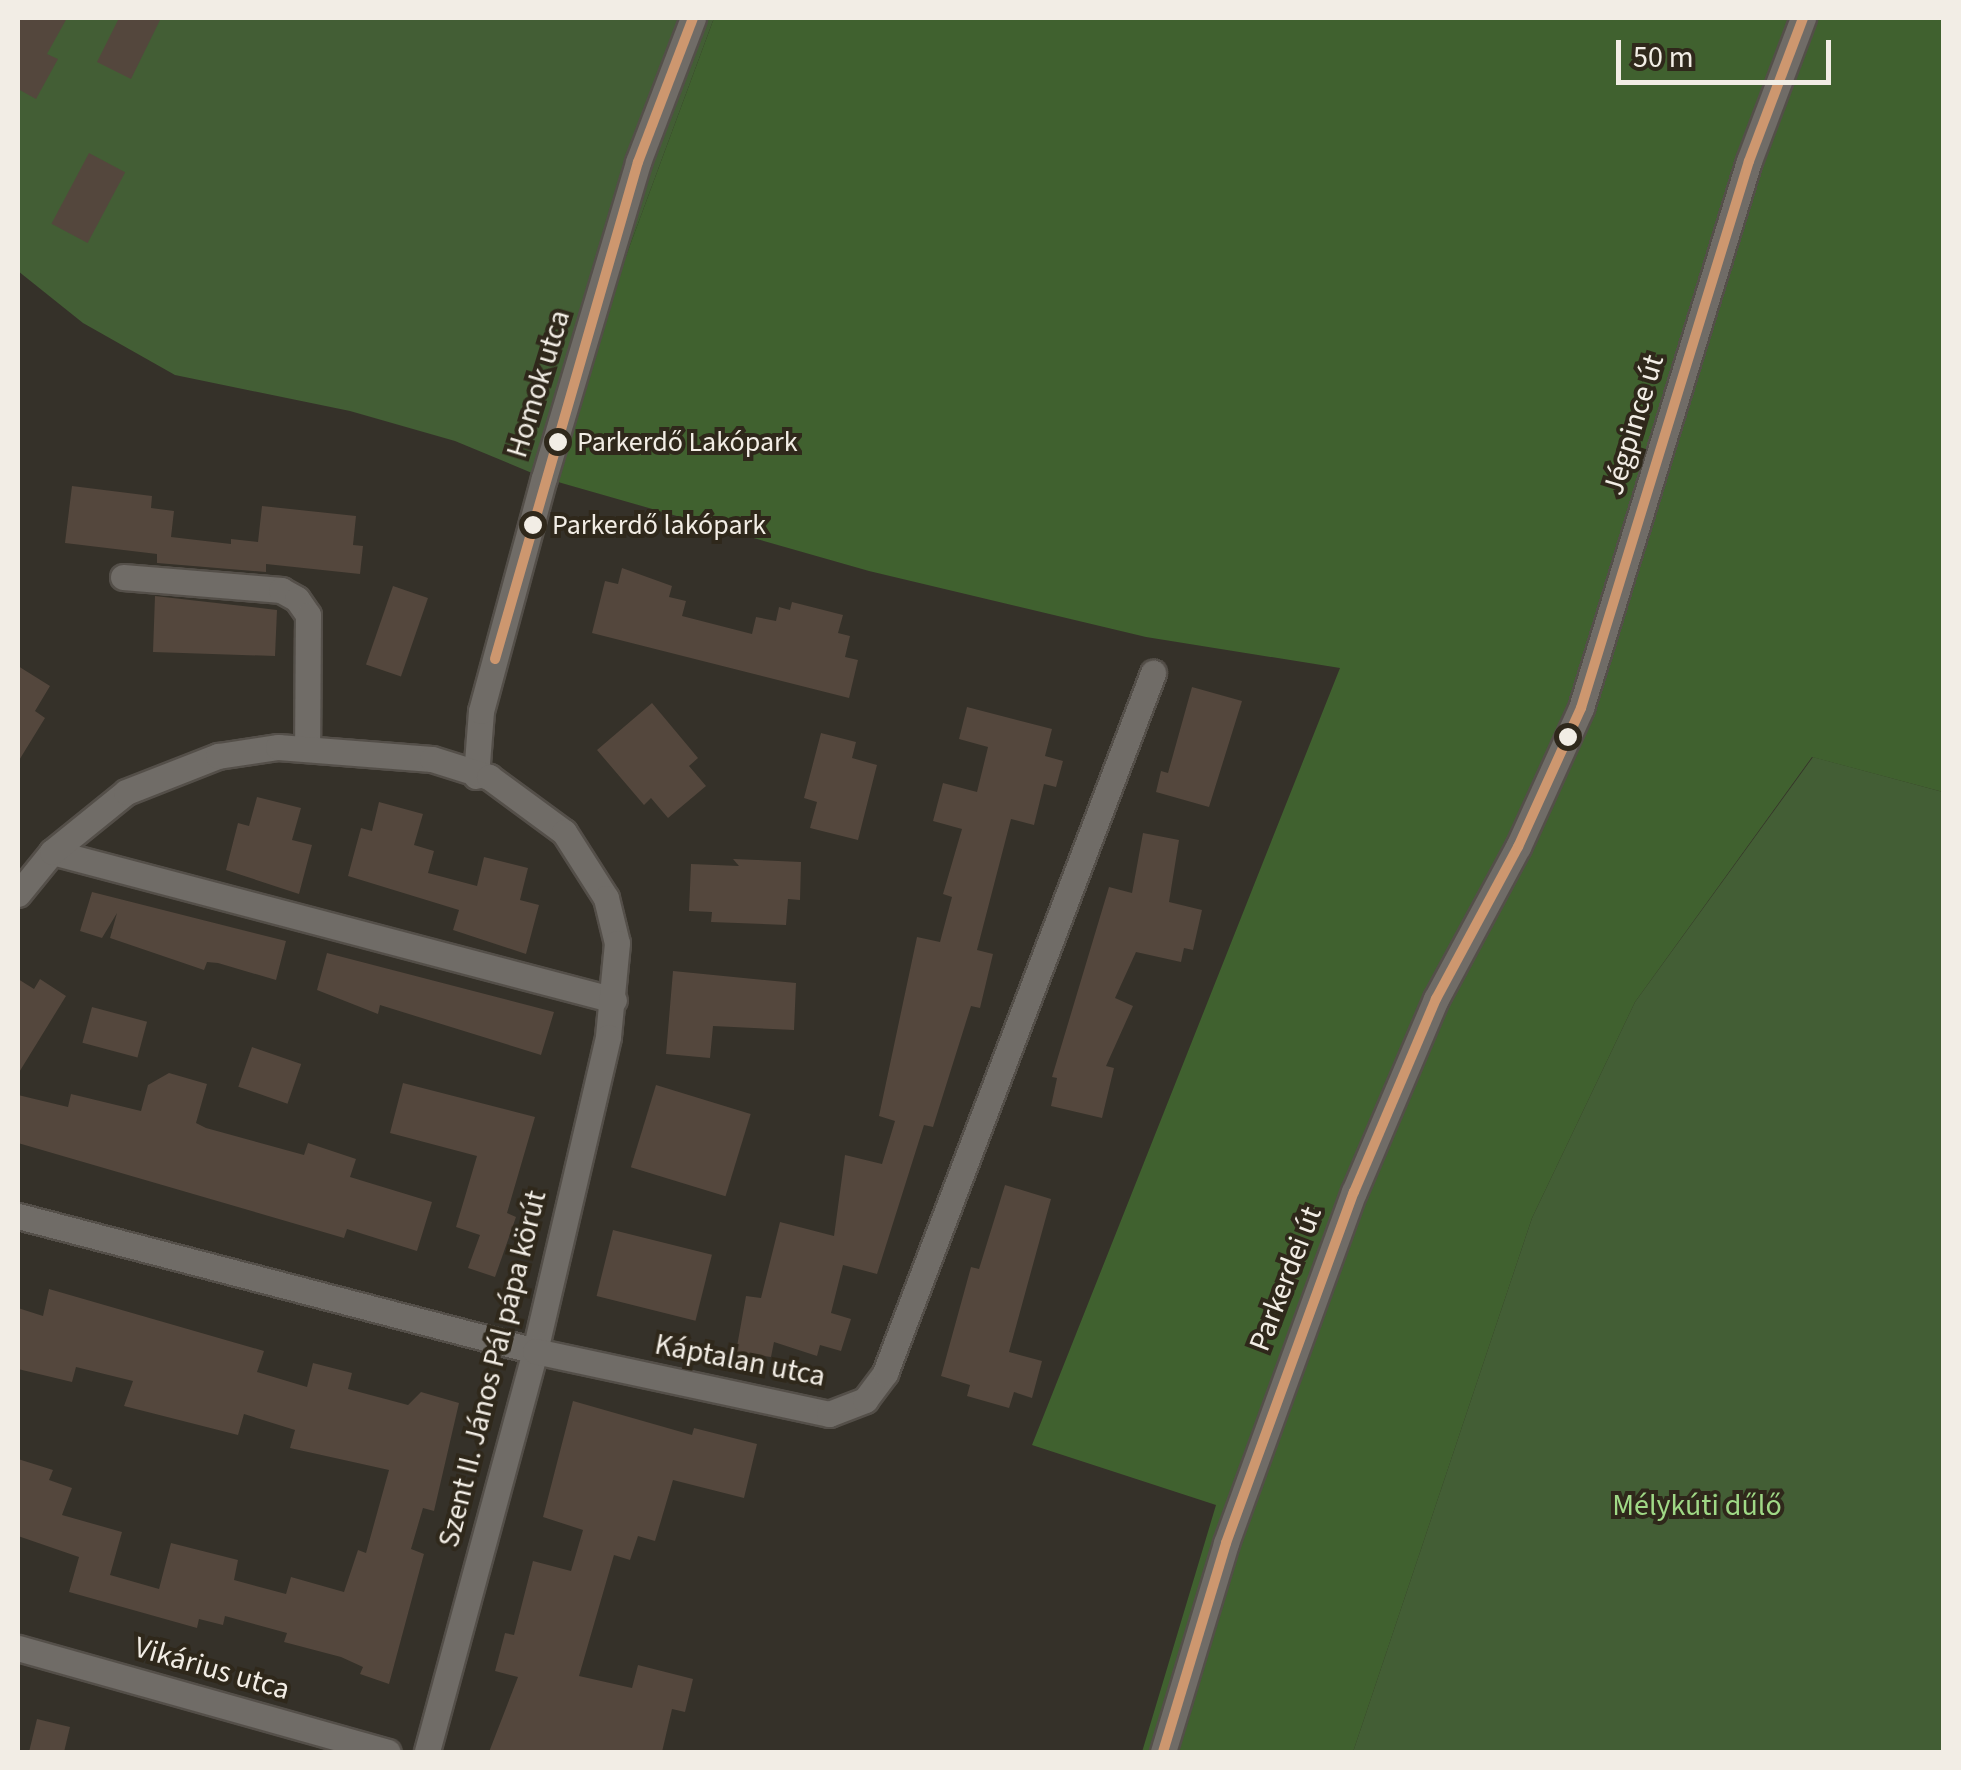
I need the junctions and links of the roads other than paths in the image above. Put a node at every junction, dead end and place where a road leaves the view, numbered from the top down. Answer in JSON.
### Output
{"nodes":[{"id":1,"x":693,"y":18,"type":"edge"},
{"id":2,"x":1803,"y":18,"type":"edge"},
{"id":3,"x":123,"y":577,"type":"dead end"},
{"id":4,"x":1153,"y":673,"type":"dead end"},
{"id":5,"x":307,"y":748,"type":"junction"},
{"id":6,"x":476,"y":776,"type":"junction"},
{"id":7,"x":1518,"y":848,"type":"joint"},
{"id":8,"x":52,"y":852,"type":"junction"},
{"id":9,"x":18,"y":894,"type":"edge"},
{"id":10,"x":614,"y":1000,"type":"junction"},
{"id":11,"x":18,"y":1216,"type":"edge"},
{"id":12,"x":536,"y":1351,"type":"junction"},
{"id":13,"x":18,"y":1648,"type":"edge"},
{"id":14,"x":388,"y":1752,"type":"edge"},
{"id":15,"x":427,"y":1752,"type":"edge"},
{"id":16,"x":1163,"y":1752,"type":"edge"}],
"edges":[{"from":1,"to":6,"type":"street","name":"Homok utca"},
{"from":2,"to":7,"type":"street","name":"Jégpince út"},
{"from":3,"to":5,"type":"street"},
{"from":4,"to":12,"type":"street","name":"Káptalan utca"},
{"from":5,"to":6,"type":"street","name":"Szent II. János Pál pápa körút"},
{"from":5,"to":8,"type":"street","name":"Szent II. János Pál pápa körút"},
{"from":6,"to":10,"type":"street","name":"Szent II. János Pál pápa körút"},
{"from":7,"to":16,"type":"street","name":"Parkerdei út"},
{"from":8,"to":9,"type":"street","name":"Szent II. János Pál pápa körút"},
{"from":8,"to":10,"type":"street"},
{"from":10,"to":12,"type":"street","name":"Szent II. János Pál pápa körút"},
{"from":11,"to":12,"type":"street","name":"Káptalan utca"},
{"from":12,"to":15,"type":"street","name":"Szent II. János Pál pápa körút"},
{"from":13,"to":14,"type":"street","name":"Vikárius utca"}]}
